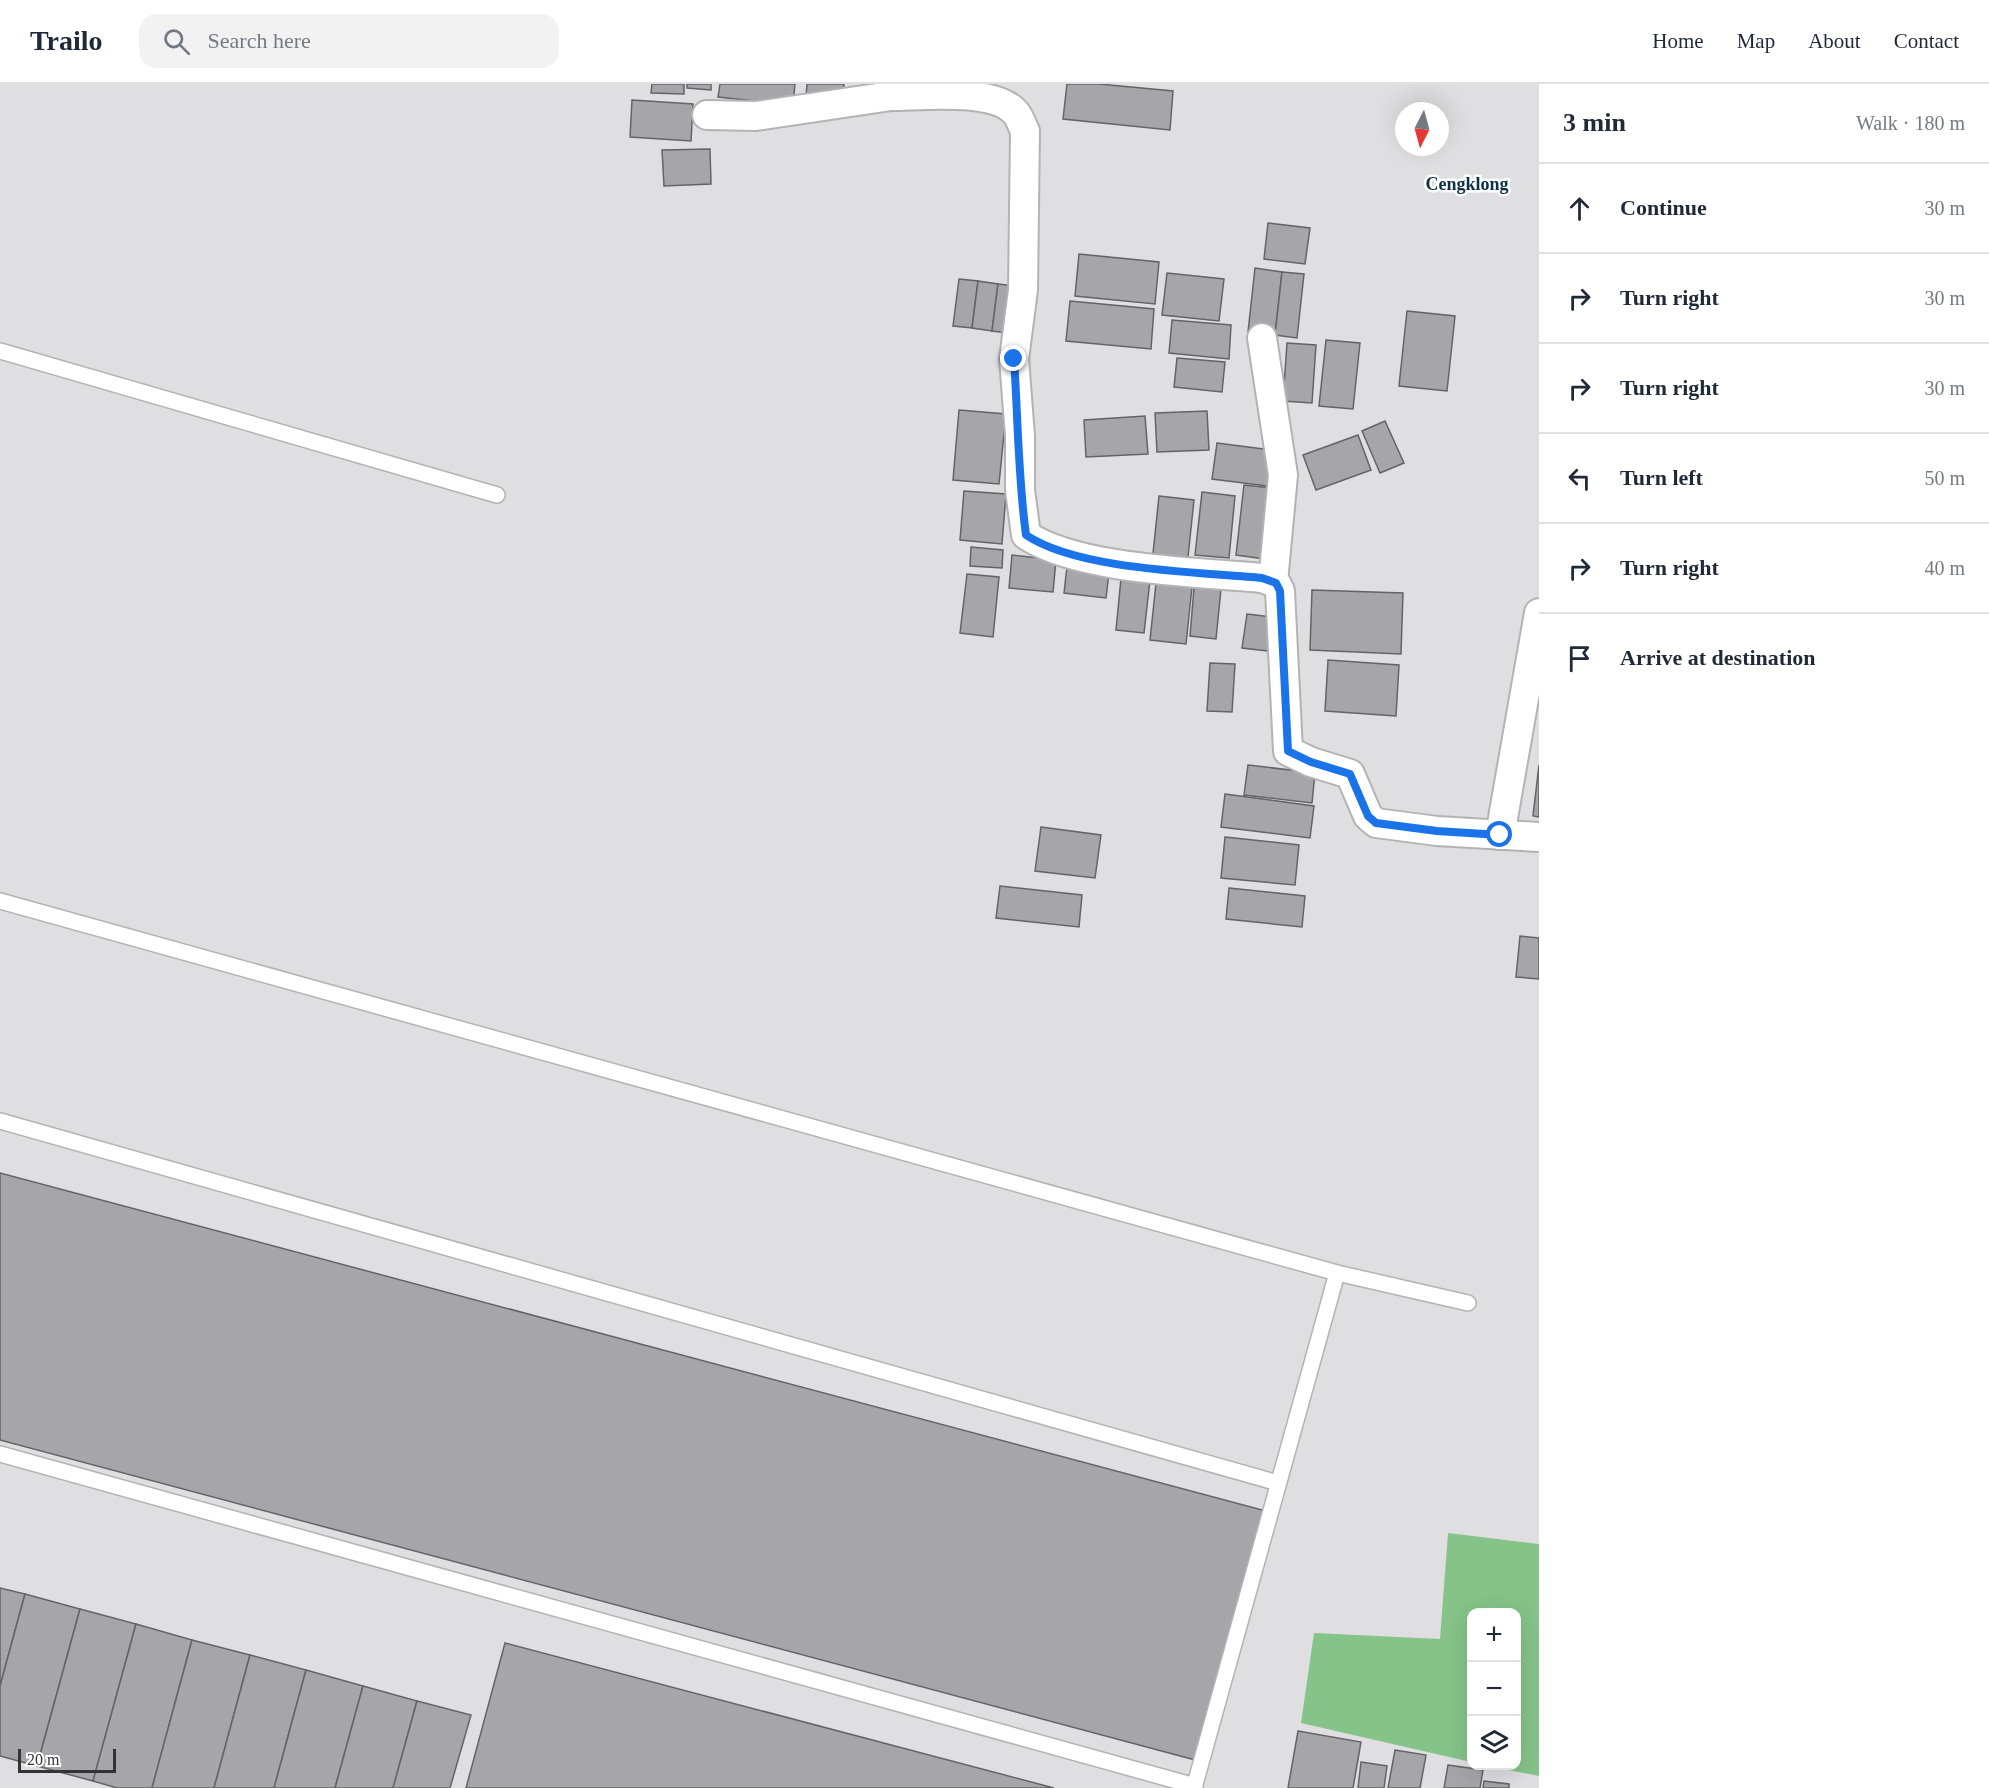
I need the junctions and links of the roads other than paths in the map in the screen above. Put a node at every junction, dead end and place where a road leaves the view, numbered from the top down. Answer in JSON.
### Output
{"nodes":[{"id":1,"x":891,"y":90,"type":"edge"},
{"id":2,"x":707,"y":115,"type":"dead end"},
{"id":3,"x":1262,"y":338,"type":"dead end"},
{"id":4,"x":0,"y":351,"type":"edge"},
{"id":5,"x":497,"y":495,"type":"dead end"},
{"id":6,"x":1273,"y":582,"type":"junction"},
{"id":7,"x":1539,"y":613,"type":"edge"},
{"id":8,"x":1500,"y":835,"type":"junction"},
{"id":9,"x":1539,"y":837,"type":"edge"},
{"id":10,"x":0,"y":901,"type":"edge"},
{"id":11,"x":0,"y":1121,"type":"edge"},
{"id":12,"x":1337,"y":1274,"type":"junction"},
{"id":13,"x":1468,"y":1304,"type":"dead end"},
{"id":14,"x":0,"y":1454,"type":"edge"},
{"id":15,"x":1278,"y":1483,"type":"junction"},
{"id":16,"x":1194,"y":1787,"type":"edge"}],
"edges":[{"from":1,"to":2,"type":"street"},
{"from":1,"to":6,"type":"street"},
{"from":3,"to":6,"type":"street"},
{"from":4,"to":5,"type":"lane"},
{"from":6,"to":8,"type":"street"},
{"from":7,"to":8,"type":"street"},
{"from":8,"to":9,"type":"street"},
{"from":10,"to":12,"type":"lane"},
{"from":11,"to":15,"type":"lane"},
{"from":12,"to":13,"type":"lane"},
{"from":12,"to":15,"type":"lane"},
{"from":14,"to":16,"type":"lane"},
{"from":15,"to":16,"type":"lane"}]}
